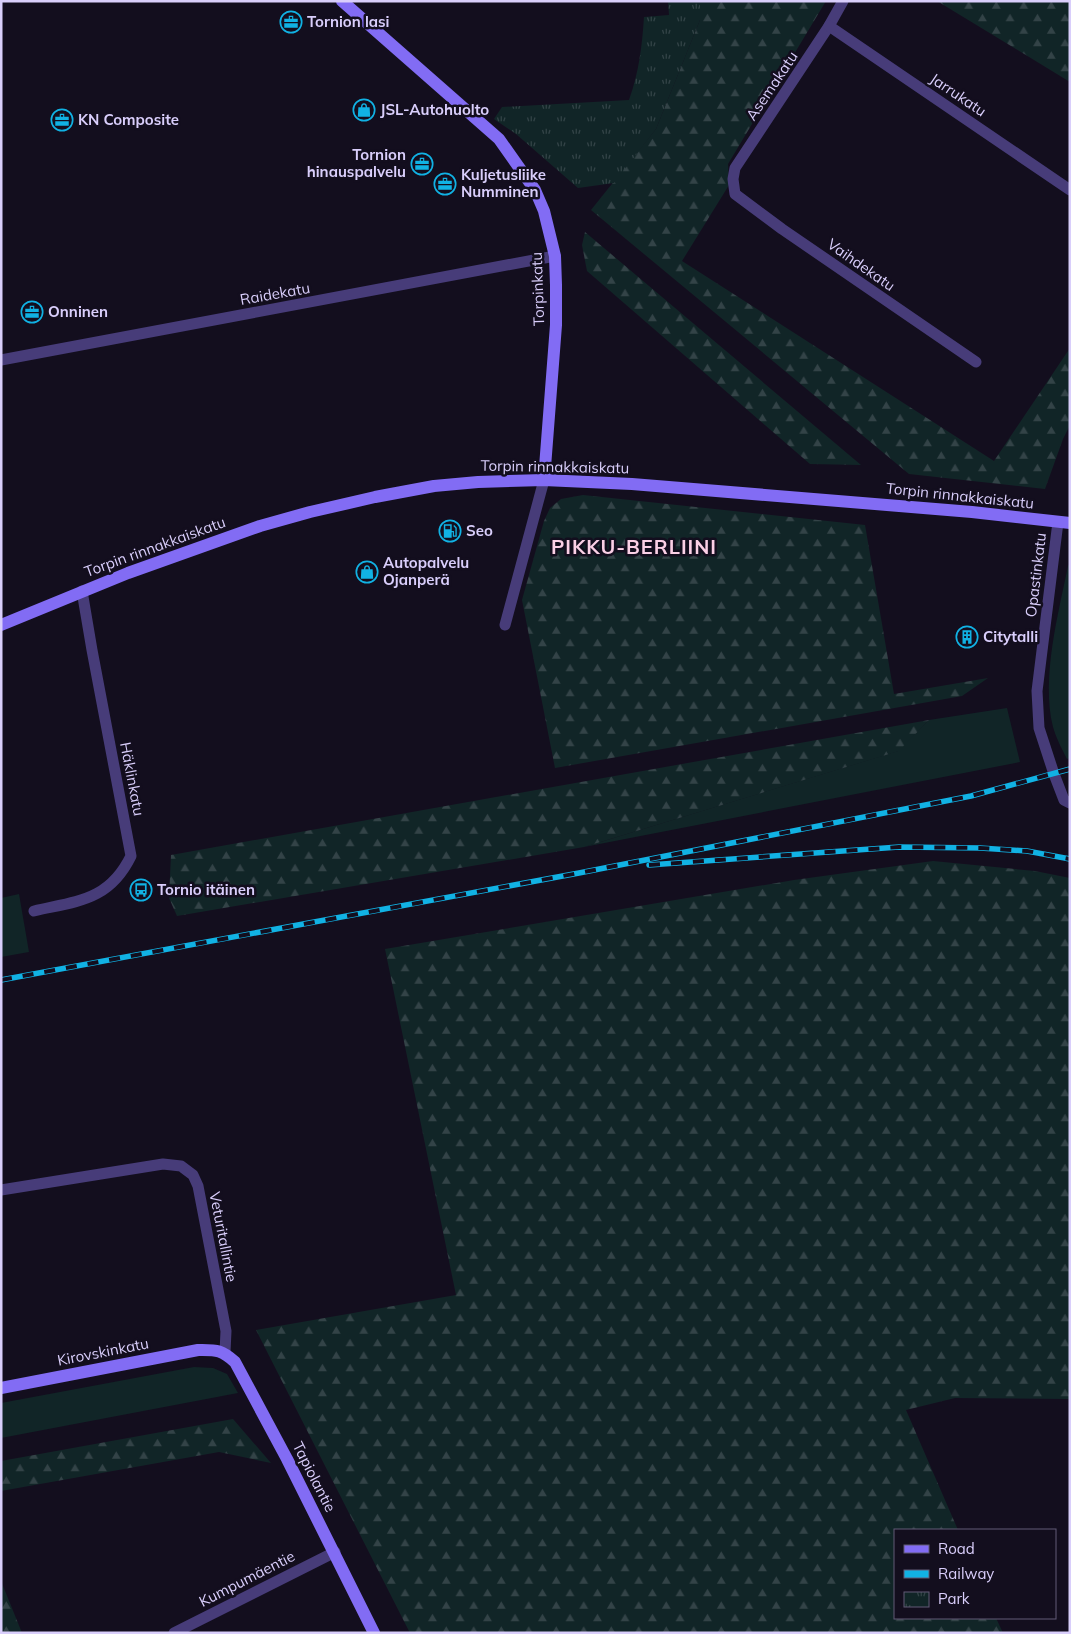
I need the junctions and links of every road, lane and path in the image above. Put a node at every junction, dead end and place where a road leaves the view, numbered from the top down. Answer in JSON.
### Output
{"nodes":[{"id":1,"x":342,"y":1,"type":"edge"},
{"id":2,"x":843,"y":1,"type":"edge"},
{"id":3,"x":829,"y":26,"type":"junction"},
{"id":4,"x":734,"y":189,"type":"joint"},
{"id":5,"x":1070,"y":190,"type":"edge"},
{"id":6,"x":555,"y":256,"type":"junction"},
{"id":7,"x":1,"y":360,"type":"edge"},
{"id":8,"x":976,"y":362,"type":"dead end"},
{"id":9,"x":544,"y":480,"type":"junction"},
{"id":10,"x":1064,"y":522,"type":"edge"},
{"id":11,"x":82,"y":591,"type":"junction"},
{"id":12,"x":1,"y":625,"type":"edge"},
{"id":13,"x":504,"y":625,"type":"dead end"},
{"id":14,"x":1070,"y":804,"type":"edge"},
{"id":15,"x":34,"y":911,"type":"dead end"},
{"id":16,"x":1,"y":1190,"type":"edge"},
{"id":17,"x":225,"y":1352,"type":"junction"},
{"id":18,"x":1,"y":1388,"type":"edge"},
{"id":19,"x":334,"y":1552,"type":"junction"},
{"id":20,"x":174,"y":1633,"type":"edge"},
{"id":21,"x":374,"y":1633,"type":"edge"}],
"edges":[{"from":1,"to":6,"type":"street","name":"Torpinkatu"},
{"from":2,"to":3,"type":"street","name":"Asemakatu"},
{"from":3,"to":4,"type":"street","name":"Asemakatu"},
{"from":3,"to":5,"type":"street","name":"Jarrukatu"},
{"from":4,"to":8,"type":"street","name":"Vaihdekatu"},
{"from":6,"to":7,"type":"street","name":"Raidekatu"},
{"from":6,"to":9,"type":"street","name":"Torpinkatu"},
{"from":9,"to":10,"type":"street","name":"Torpin rinnakkaiskatu"},
{"from":9,"to":11,"type":"street","name":"Torpin rinnakkaiskatu"},
{"from":9,"to":13,"type":"street","name":"Torpinkatu"},
{"from":10,"to":14,"type":"street","name":"Opastinkatu"},
{"from":11,"to":12,"type":"street","name":"Torpin rinnakkaiskatu"},
{"from":11,"to":15,"type":"street","name":"Häklinkatu"},
{"from":16,"to":17,"type":"street","name":"Veturitallintie"},
{"from":17,"to":18,"type":"street","name":"Kirovskinkatu"},
{"from":17,"to":19,"type":"street","name":"Tapiolantie"},
{"from":19,"to":20,"type":"street","name":"Kumpumäentie"},
{"from":19,"to":21,"type":"street","name":"Tapiolantie"}]}
